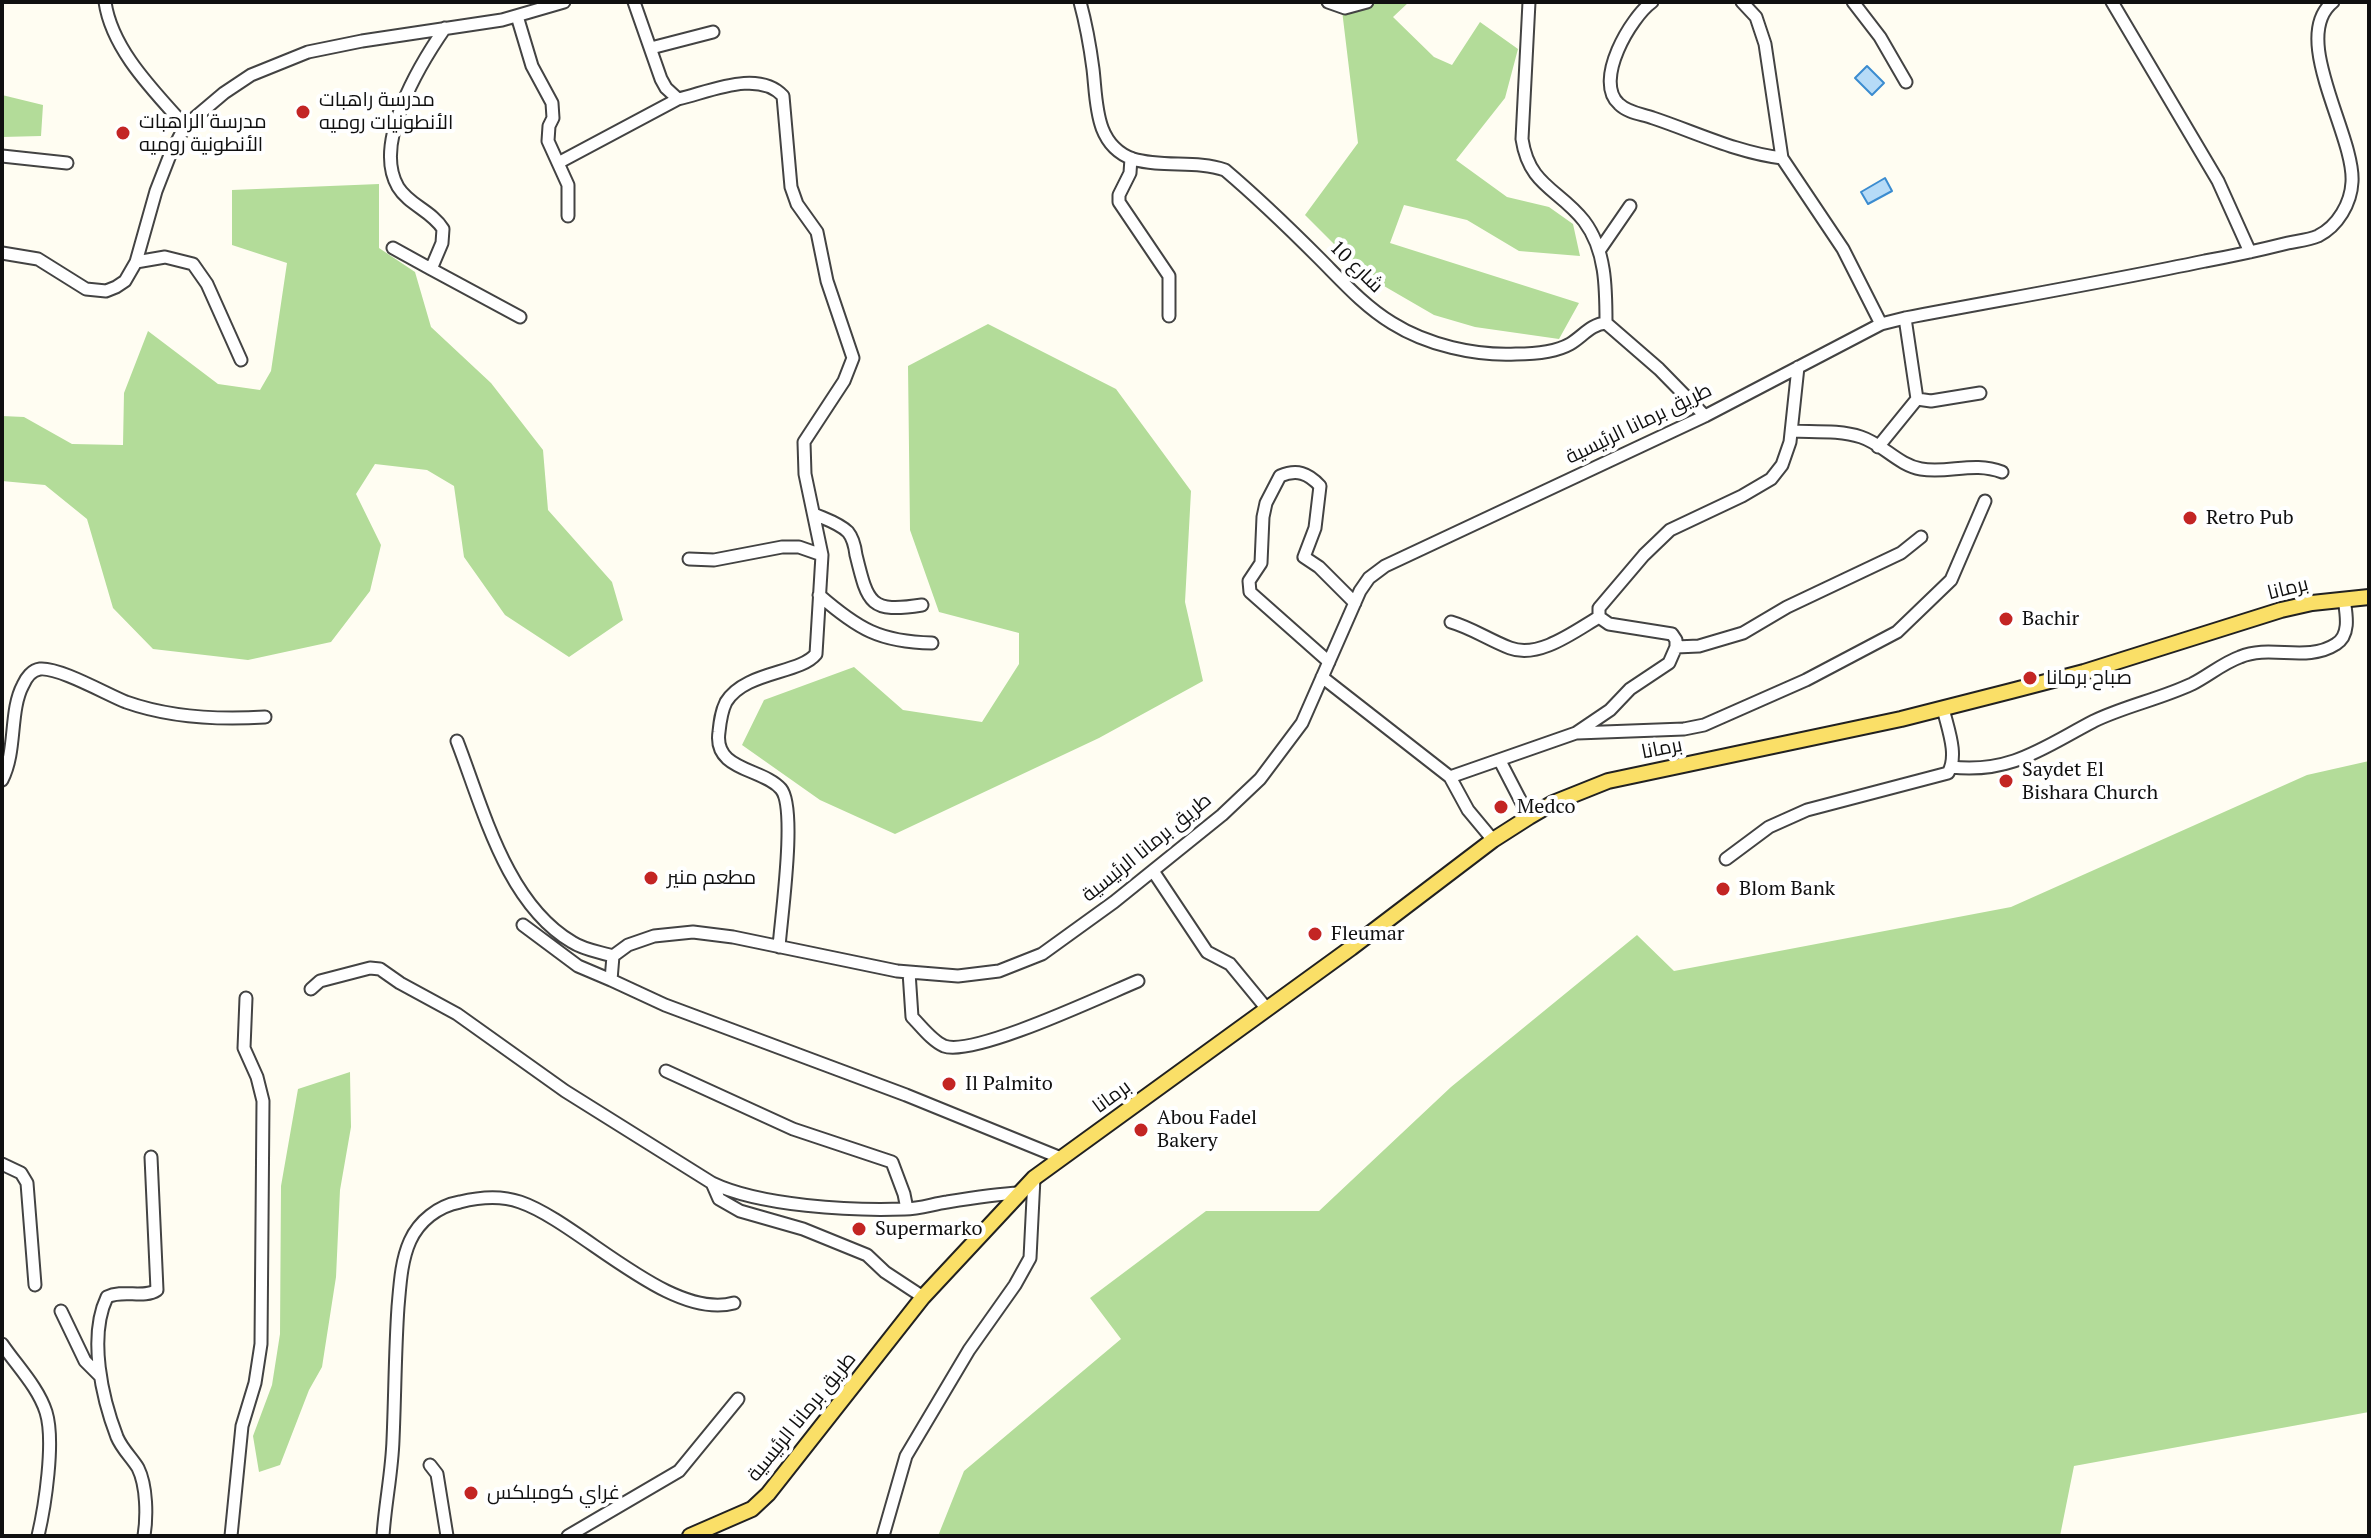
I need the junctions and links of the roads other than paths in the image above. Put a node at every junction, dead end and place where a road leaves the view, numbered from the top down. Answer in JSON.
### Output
{"nodes":[{"id":1,"x":105,"y":2,"type":"edge"},
{"id":2,"x":564,"y":2,"type":"edge"},
{"id":3,"x":634,"y":2,"type":"edge"},
{"id":4,"x":1080,"y":2,"type":"edge"},
{"id":5,"x":1328,"y":2,"type":"edge"},
{"id":6,"x":1367,"y":2,"type":"edge"},
{"id":7,"x":1529,"y":2,"type":"edge"},
{"id":8,"x":1652,"y":2,"type":"edge"},
{"id":9,"x":1742,"y":2,"type":"edge"},
{"id":10,"x":1853,"y":2,"type":"edge"},
{"id":11,"x":2112,"y":2,"type":"edge"},
{"id":12,"x":2333,"y":2,"type":"edge"},
{"id":13,"x":517,"y":16,"type":"junction"},
{"id":14,"x":445,"y":28,"type":"junction"},
{"id":15,"x":713,"y":32,"type":"dead end"},
{"id":16,"x":651,"y":48,"type":"junction"},
{"id":17,"x":1906,"y":82,"type":"dead end"},
{"id":18,"x":678,"y":99,"type":"junction"},
{"id":19,"x":185,"y":126,"type":"junction"},
{"id":20,"x":2,"y":156,"type":"edge"},
{"id":21,"x":1131,"y":158,"type":"junction"},
{"id":22,"x":1782,"y":158,"type":"junction"},
{"id":23,"x":67,"y":163,"type":"dead end"},
{"id":24,"x":558,"y":163,"type":"junction"},
{"id":25,"x":1630,"y":206,"type":"dead end"},
{"id":26,"x":568,"y":216,"type":"dead end"},
{"id":27,"x":393,"y":248,"type":"dead end"},
{"id":28,"x":1599,"y":251,"type":"junction"},
{"id":29,"x":2250,"y":252,"type":"junction"},
{"id":30,"x":2,"y":253,"type":"edge"},
{"id":31,"x":136,"y":262,"type":"junction"},
{"id":32,"x":431,"y":269,"type":"junction"},
{"id":33,"x":1169,"y":316,"type":"dead end"},
{"id":34,"x":520,"y":317,"type":"dead end"},
{"id":35,"x":1905,"y":318,"type":"junction"},
{"id":36,"x":1606,"y":323,"type":"junction"},
{"id":37,"x":1881,"y":324,"type":"junction"},
{"id":38,"x":241,"y":360,"type":"dead end"},
{"id":39,"x":1798,"y":367,"type":"junction"},
{"id":40,"x":1980,"y":393,"type":"dead end"},
{"id":41,"x":1917,"y":399,"type":"junction"},
{"id":42,"x":1705,"y":416,"type":"junction"},
{"id":43,"x":1792,"y":431,"type":"junction"},
{"id":44,"x":1878,"y":447,"type":"junction"},
{"id":45,"x":2002,"y":472,"type":"dead end"},
{"id":46,"x":1985,"y":501,"type":"dead end"},
{"id":47,"x":814,"y":514,"type":"junction"},
{"id":48,"x":1921,"y":537,"type":"dead end"},
{"id":49,"x":822,"y":555,"type":"junction"},
{"id":50,"x":689,"y":559,"type":"dead end"},
{"id":51,"x":819,"y":595,"type":"junction"},
{"id":52,"x":2369,"y":597,"type":"edge"},
{"id":53,"x":2344,"y":599,"type":"junction"},
{"id":54,"x":1355,"y":603,"type":"junction"},
{"id":55,"x":922,"y":605,"type":"dead end"},
{"id":56,"x":1599,"y":617,"type":"junction"},
{"id":57,"x":1451,"y":622,"type":"dead end"},
{"id":58,"x":932,"y":643,"type":"dead end"},
{"id":59,"x":1676,"y":647,"type":"junction"},
{"id":60,"x":1329,"y":662,"type":"junction"},
{"id":61,"x":1322,"y":677,"type":"junction"},
{"id":62,"x":1943,"y":708,"type":"junction"},
{"id":63,"x":265,"y":717,"type":"dead end"},
{"id":64,"x":1576,"y":733,"type":"junction"},
{"id":65,"x":457,"y":741,"type":"dead end"},
{"id":66,"x":1500,"y":761,"type":"junction"},
{"id":67,"x":1951,"y":767,"type":"junction"},
{"id":68,"x":1450,"y":777,"type":"junction"},
{"id":69,"x":2,"y":780,"type":"edge"},
{"id":70,"x":1529,"y":817,"type":"junction"},
{"id":71,"x":1493,"y":840,"type":"junction"},
{"id":72,"x":1726,"y":859,"type":"dead end"},
{"id":73,"x":1153,"y":871,"type":"junction"},
{"id":74,"x":523,"y":925,"type":"dead end"},
{"id":75,"x":779,"y":947,"type":"junction"},
{"id":76,"x":613,"y":956,"type":"junction"},
{"id":77,"x":909,"y":972,"type":"junction"},
{"id":78,"x":611,"y":980,"type":"junction"},
{"id":79,"x":1138,"y":981,"type":"dead end"},
{"id":80,"x":311,"y":989,"type":"dead end"},
{"id":81,"x":246,"y":998,"type":"dead end"},
{"id":82,"x":1267,"y":1009,"type":"junction"},
{"id":83,"x":666,"y":1071,"type":"dead end"},
{"id":84,"x":151,"y":1157,"type":"dead end"},
{"id":85,"x":1061,"y":1158,"type":"junction"},
{"id":86,"x":2,"y":1164,"type":"edge"},
{"id":87,"x":1034,"y":1178,"type":"junction"},
{"id":88,"x":712,"y":1183,"type":"junction"},
{"id":89,"x":1020,"y":1193,"type":"junction"},
{"id":90,"x":907,"y":1209,"type":"junction"},
{"id":91,"x":35,"y":1285,"type":"dead end"},
{"id":92,"x":923,"y":1297,"type":"junction"},
{"id":93,"x":734,"y":1303,"type":"dead end"},
{"id":94,"x":61,"y":1311,"type":"dead end"},
{"id":95,"x":2,"y":1344,"type":"edge"},
{"id":96,"x":100,"y":1376,"type":"junction"},
{"id":97,"x":738,"y":1399,"type":"dead end"},
{"id":98,"x":430,"y":1465,"type":"dead end"},
{"id":99,"x":38,"y":1536,"type":"edge"},
{"id":100,"x":144,"y":1536,"type":"edge"},
{"id":101,"x":231,"y":1536,"type":"edge"},
{"id":102,"x":383,"y":1536,"type":"edge"},
{"id":103,"x":447,"y":1536,"type":"edge"},
{"id":104,"x":568,"y":1536,"type":"edge"},
{"id":105,"x":690,"y":1536,"type":"edge"},
{"id":106,"x":883,"y":1536,"type":"edge"}],
"edges":[{"from":1,"to":19,"type":"street"},
{"from":2,"to":13,"type":"street"},
{"from":3,"to":16,"type":"street"},
{"from":4,"to":21,"type":"street"},
{"from":5,"to":6,"type":"street"},
{"from":7,"to":28,"type":"street"},
{"from":8,"to":22,"type":"street"},
{"from":9,"to":22,"type":"street"},
{"from":10,"to":17,"type":"street"},
{"from":11,"to":29,"type":"street"},
{"from":12,"to":29,"type":"street","name":"طريق برمانا الرئيسية"},
{"from":13,"to":14,"type":"street"},
{"from":13,"to":24,"type":"street"},
{"from":14,"to":19,"type":"street"},
{"from":14,"to":32,"type":"street"},
{"from":15,"to":16,"type":"street"},
{"from":16,"to":18,"type":"street"},
{"from":18,"to":24,"type":"street"},
{"from":18,"to":47,"type":"street"},
{"from":19,"to":31,"type":"street"},
{"from":20,"to":23,"type":"street"},
{"from":21,"to":33,"type":"street"},
{"from":21,"to":36,"type":"street","name":"شارع 10"},
{"from":22,"to":37,"type":"street"},
{"from":24,"to":26,"type":"street"},
{"from":25,"to":28,"type":"street"},
{"from":27,"to":32,"type":"street"},
{"from":28,"to":36,"type":"street"},
{"from":29,"to":35,"type":"street","name":"طريق برمانا الرئيسية"},
{"from":30,"to":31,"type":"street"},
{"from":31,"to":38,"type":"street"},
{"from":32,"to":34,"type":"street"},
{"from":35,"to":37,"type":"street","name":"طريق برمانا الرئيسية"},
{"from":35,"to":41,"type":"street"},
{"from":36,"to":42,"type":"street"},
{"from":37,"to":39,"type":"street","name":"طريق برمانا الرئيسية"},
{"from":39,"to":42,"type":"street","name":"طريق برمانا الرئيسية"},
{"from":39,"to":43,"type":"street"},
{"from":40,"to":41,"type":"street"},
{"from":41,"to":44,"type":"street"},
{"from":42,"to":54,"type":"street","name":"طريق برمانا الرئيسية"},
{"from":43,"to":44,"type":"street"},
{"from":43,"to":56,"type":"street"},
{"from":44,"to":45,"type":"street"},
{"from":46,"to":64,"type":"street"},
{"from":47,"to":49,"type":"street"},
{"from":47,"to":55,"type":"street"},
{"from":48,"to":59,"type":"street"},
{"from":49,"to":50,"type":"street"},
{"from":49,"to":51,"type":"street"},
{"from":51,"to":58,"type":"street"},
{"from":51,"to":75,"type":"street"},
{"from":52,"to":53,"type":"main road","name":"برمانا"},
{"from":53,"to":62,"type":"main road","name":"برمانا"},
{"from":53,"to":67,"type":"street"},
{"from":54,"to":60,"type":"street","name":"طريق برمانا الرئيسية"},
{"from":54,"to":60,"type":"street"},
{"from":56,"to":57,"type":"street"},
{"from":56,"to":59,"type":"street"},
{"from":59,"to":64,"type":"street"},
{"from":60,"to":61,"type":"street","name":"طريق برمانا الرئيسية"},
{"from":61,"to":68,"type":"street"},
{"from":61,"to":73,"type":"street","name":"طريق برمانا الرئيسية"},
{"from":62,"to":67,"type":"street"},
{"from":62,"to":70,"type":"main road","name":"برمانا"},
{"from":63,"to":69,"type":"street"},
{"from":64,"to":66,"type":"street"},
{"from":65,"to":76,"type":"street"},
{"from":66,"to":68,"type":"street"},
{"from":66,"to":70,"type":"street"},
{"from":67,"to":72,"type":"street"},
{"from":68,"to":71,"type":"street"},
{"from":70,"to":71,"type":"main road","name":"برمانا"},
{"from":71,"to":82,"type":"main road","name":"برمانا"},
{"from":73,"to":77,"type":"street","name":"طريق برمانا الرئيسية"},
{"from":73,"to":82,"type":"street"},
{"from":74,"to":78,"type":"street"},
{"from":75,"to":76,"type":"street","name":"طريق برمانا الرئيسية"},
{"from":75,"to":77,"type":"street","name":"طريق برمانا الرئيسية"},
{"from":76,"to":78,"type":"street"},
{"from":77,"to":79,"type":"street"},
{"from":78,"to":85,"type":"street"},
{"from":80,"to":88,"type":"street"},
{"from":81,"to":101,"type":"street"},
{"from":82,"to":85,"type":"main road","name":"برمانا"},
{"from":83,"to":90,"type":"street"},
{"from":84,"to":96,"type":"street"},
{"from":85,"to":87,"type":"main road","name":"طريق برمانا الرئيسية"},
{"from":86,"to":91,"type":"street"},
{"from":87,"to":89,"type":"main road","name":"طريق برمانا الرئيسية"},
{"from":87,"to":106,"type":"street"},
{"from":88,"to":90,"type":"street"},
{"from":88,"to":92,"type":"street"},
{"from":89,"to":90,"type":"street"},
{"from":89,"to":92,"type":"main road","name":"طريق برمانا الرئيسية"},
{"from":92,"to":105,"type":"main road","name":"طريق برمانا الرئيسية"},
{"from":93,"to":102,"type":"street"},
{"from":94,"to":96,"type":"street"},
{"from":95,"to":99,"type":"street"},
{"from":96,"to":100,"type":"street"},
{"from":97,"to":104,"type":"street"},
{"from":98,"to":103,"type":"street"}]}
